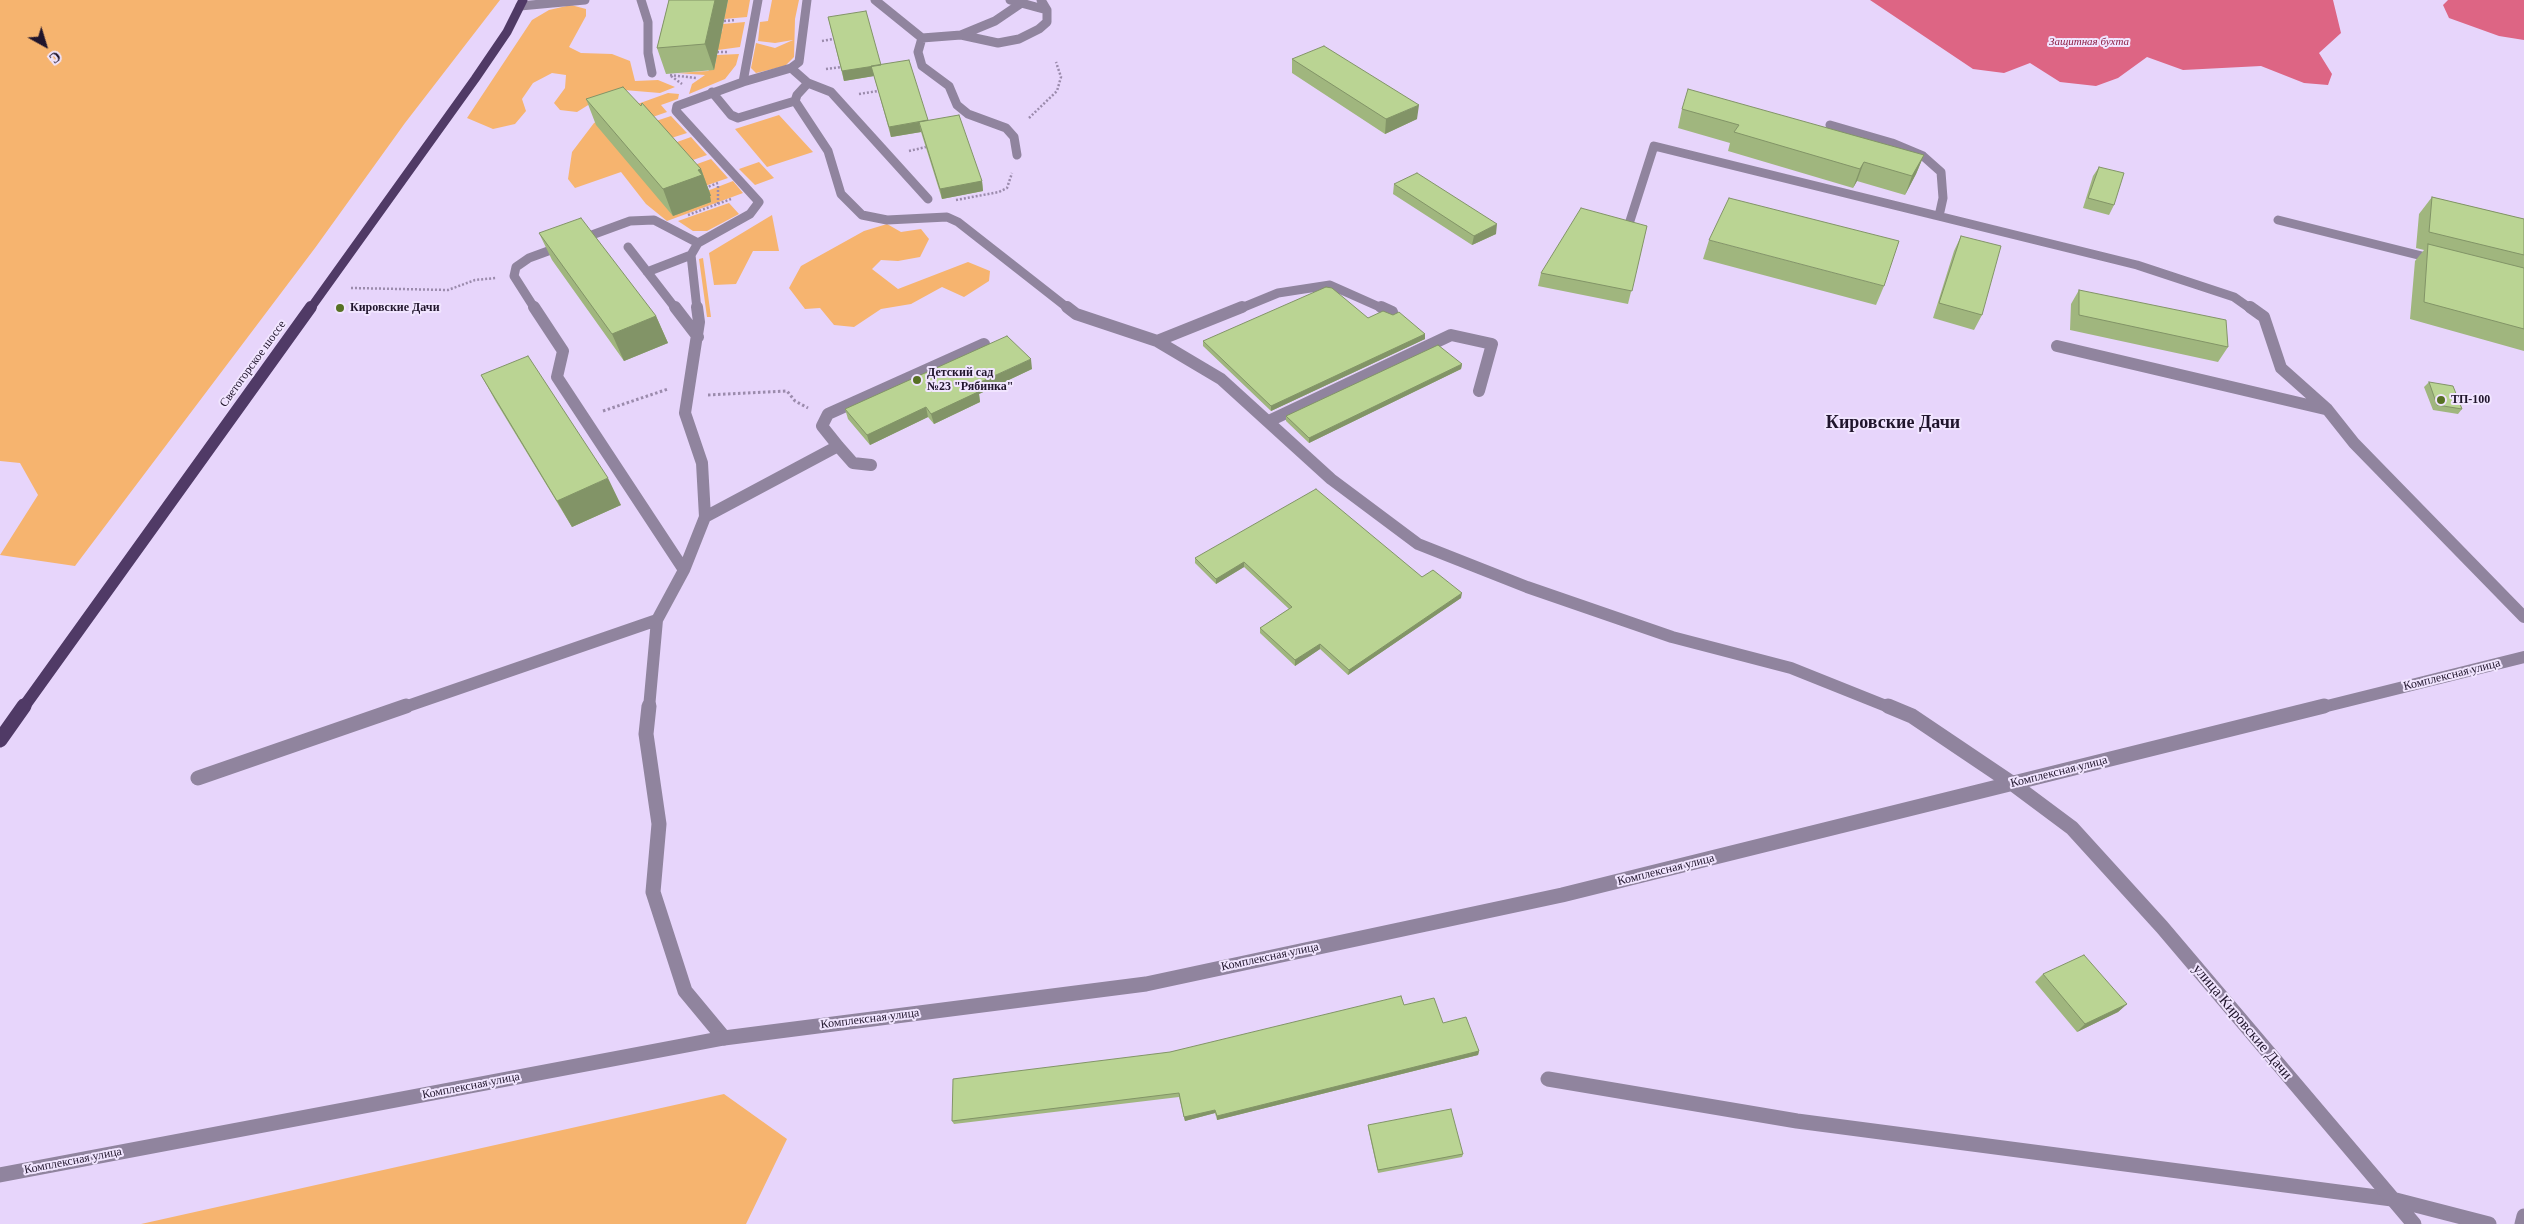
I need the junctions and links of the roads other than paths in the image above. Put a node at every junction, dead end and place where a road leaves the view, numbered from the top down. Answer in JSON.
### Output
{"nodes":[{"id":1,"x":585,"y":0,"type":"edge"},
{"id":2,"x":641,"y":0,"type":"edge"},
{"id":3,"x":758,"y":0,"type":"edge"},
{"id":4,"x":808,"y":0,"type":"edge"},
{"id":5,"x":875,"y":0,"type":"edge"},
{"id":6,"x":1010,"y":0,"type":"edge"},
{"id":7,"x":1041,"y":0,"type":"edge"},
{"id":8,"x":522,"y":3,"type":"edge"},
{"id":9,"x":1020,"y":4,"type":"junction"},
{"id":10,"x":1047,"y":10,"type":"junction"},
{"id":11,"x":961,"y":36,"type":"junction"},
{"id":12,"x":922,"y":38,"type":"junction"},
{"id":13,"x":791,"y":68,"type":"junction"},
{"id":14,"x":652,"y":74,"type":"dead end"},
{"id":15,"x":743,"y":82,"type":"junction"},
{"id":16,"x":808,"y":83,"type":"junction"},
{"id":17,"x":712,"y":92,"type":"junction"},
{"id":18,"x":795,"y":101,"type":"junction"},
{"id":19,"x":1830,"y":125,"type":"dead end"},
{"id":20,"x":1017,"y":155,"type":"road end"},
{"id":21,"x":928,"y":199,"type":"dead end"},
{"id":22,"x":1939,"y":216,"type":"junction"},
{"id":23,"x":2278,"y":220,"type":"dead end"},
{"id":24,"x":1628,"y":224,"type":"edge"},
{"id":25,"x":698,"y":244,"type":"junction"},
{"id":26,"x":628,"y":247,"type":"dead end"},
{"id":27,"x":691,"y":255,"type":"junction"},
{"id":28,"x":2448,"y":263,"type":"edge"},
{"id":29,"x":647,"y":272,"type":"junction"},
{"id":30,"x":1392,"y":312,"type":"edge"},
{"id":31,"x":698,"y":337,"type":"junction"},
{"id":32,"x":1156,"y":341,"type":"junction"},
{"id":33,"x":984,"y":344,"type":"edge"},
{"id":34,"x":2056,"y":346,"type":"dead end"},
{"id":35,"x":1479,"y":391,"type":"dead end"},
{"id":36,"x":2327,"y":409,"type":"junction"},
{"id":37,"x":1268,"y":421,"type":"junction"},
{"id":38,"x":838,"y":446,"type":"junction"},
{"id":39,"x":871,"y":465,"type":"dead end"},
{"id":40,"x":705,"y":517,"type":"junction"},
{"id":41,"x":684,"y":570,"type":"junction"},
{"id":42,"x":2524,"y":616,"type":"edge"},
{"id":43,"x":657,"y":620,"type":"junction"},
{"id":44,"x":2524,"y":657,"type":"edge"},
{"id":45,"x":0,"y":740,"type":"edge"},
{"id":46,"x":198,"y":778,"type":"dead end"},
{"id":47,"x":2013,"y":784,"type":"junction"},
{"id":48,"x":724,"y":1038,"type":"junction"},
{"id":49,"x":1548,"y":1079,"type":"dead end"},
{"id":50,"x":0,"y":1175,"type":"edge"},
{"id":51,"x":2392,"y":1199,"type":"junction"},
{"id":52,"x":2524,"y":1216,"type":"edge"},
{"id":53,"x":2414,"y":1224,"type":"edge"},
{"id":54,"x":2489,"y":1224,"type":"edge"},
{"id":55,"x":2522,"y":1224,"type":"edge"}],
"edges":[{"from":1,"to":8,"type":"street"},
{"from":2,"to":14,"type":"street"},
{"from":3,"to":15,"type":"street"},
{"from":4,"to":13,"type":"street"},
{"from":5,"to":12,"type":"street"},
{"from":6,"to":9,"type":"street"},
{"from":7,"to":10,"type":"street"},
{"from":8,"to":45,"type":"main road","name":"Светогорское шоссе"},
{"from":9,"to":10,"type":"street"},
{"from":9,"to":11,"type":"street"},
{"from":10,"to":11,"type":"street"},
{"from":11,"to":12,"type":"street"},
{"from":12,"to":20,"type":"street"},
{"from":13,"to":15,"type":"street"},
{"from":13,"to":16,"type":"street"},
{"from":15,"to":17,"type":"street"},
{"from":16,"to":18,"type":"street"},
{"from":16,"to":21,"type":"street"},
{"from":17,"to":18,"type":"street"},
{"from":17,"to":25,"type":"street"},
{"from":18,"to":32,"type":"street","name":"улица Кировские Дачи"},
{"from":19,"to":22,"type":"street"},
{"from":22,"to":24,"type":"street"},
{"from":22,"to":36,"type":"street"},
{"from":23,"to":28,"type":"street"},
{"from":25,"to":27,"type":"street"},
{"from":25,"to":41,"type":"street"},
{"from":26,"to":29,"type":"street"},
{"from":27,"to":29,"type":"street"},
{"from":27,"to":31,"type":"street"},
{"from":29,"to":31,"type":"street"},
{"from":30,"to":32,"type":"street"},
{"from":31,"to":40,"type":"street"},
{"from":32,"to":37,"type":"street","name":"улица Кировские Дачи"},
{"from":33,"to":38,"type":"street"},
{"from":34,"to":36,"type":"street"},
{"from":35,"to":37,"type":"street"},
{"from":36,"to":42,"type":"street"},
{"from":37,"to":47,"type":"street","name":"улица Кировские Дачи"},
{"from":38,"to":39,"type":"street"},
{"from":38,"to":40,"type":"street"},
{"from":40,"to":41,"type":"street"},
{"from":41,"to":43,"type":"street"},
{"from":43,"to":46,"type":"street"},
{"from":43,"to":48,"type":"street"},
{"from":44,"to":47,"type":"street","name":"Комплексная улица"},
{"from":47,"to":48,"type":"street","name":"Комплексная улица"},
{"from":47,"to":51,"type":"street","name":"улица Кировские Дачи"},
{"from":48,"to":50,"type":"street","name":"Комплексная улица"},
{"from":49,"to":51,"type":"street"},
{"from":51,"to":53,"type":"street","name":"улица Кировские Дачи"},
{"from":51,"to":54,"type":"street"},
{"from":52,"to":55,"type":"street"}]}
